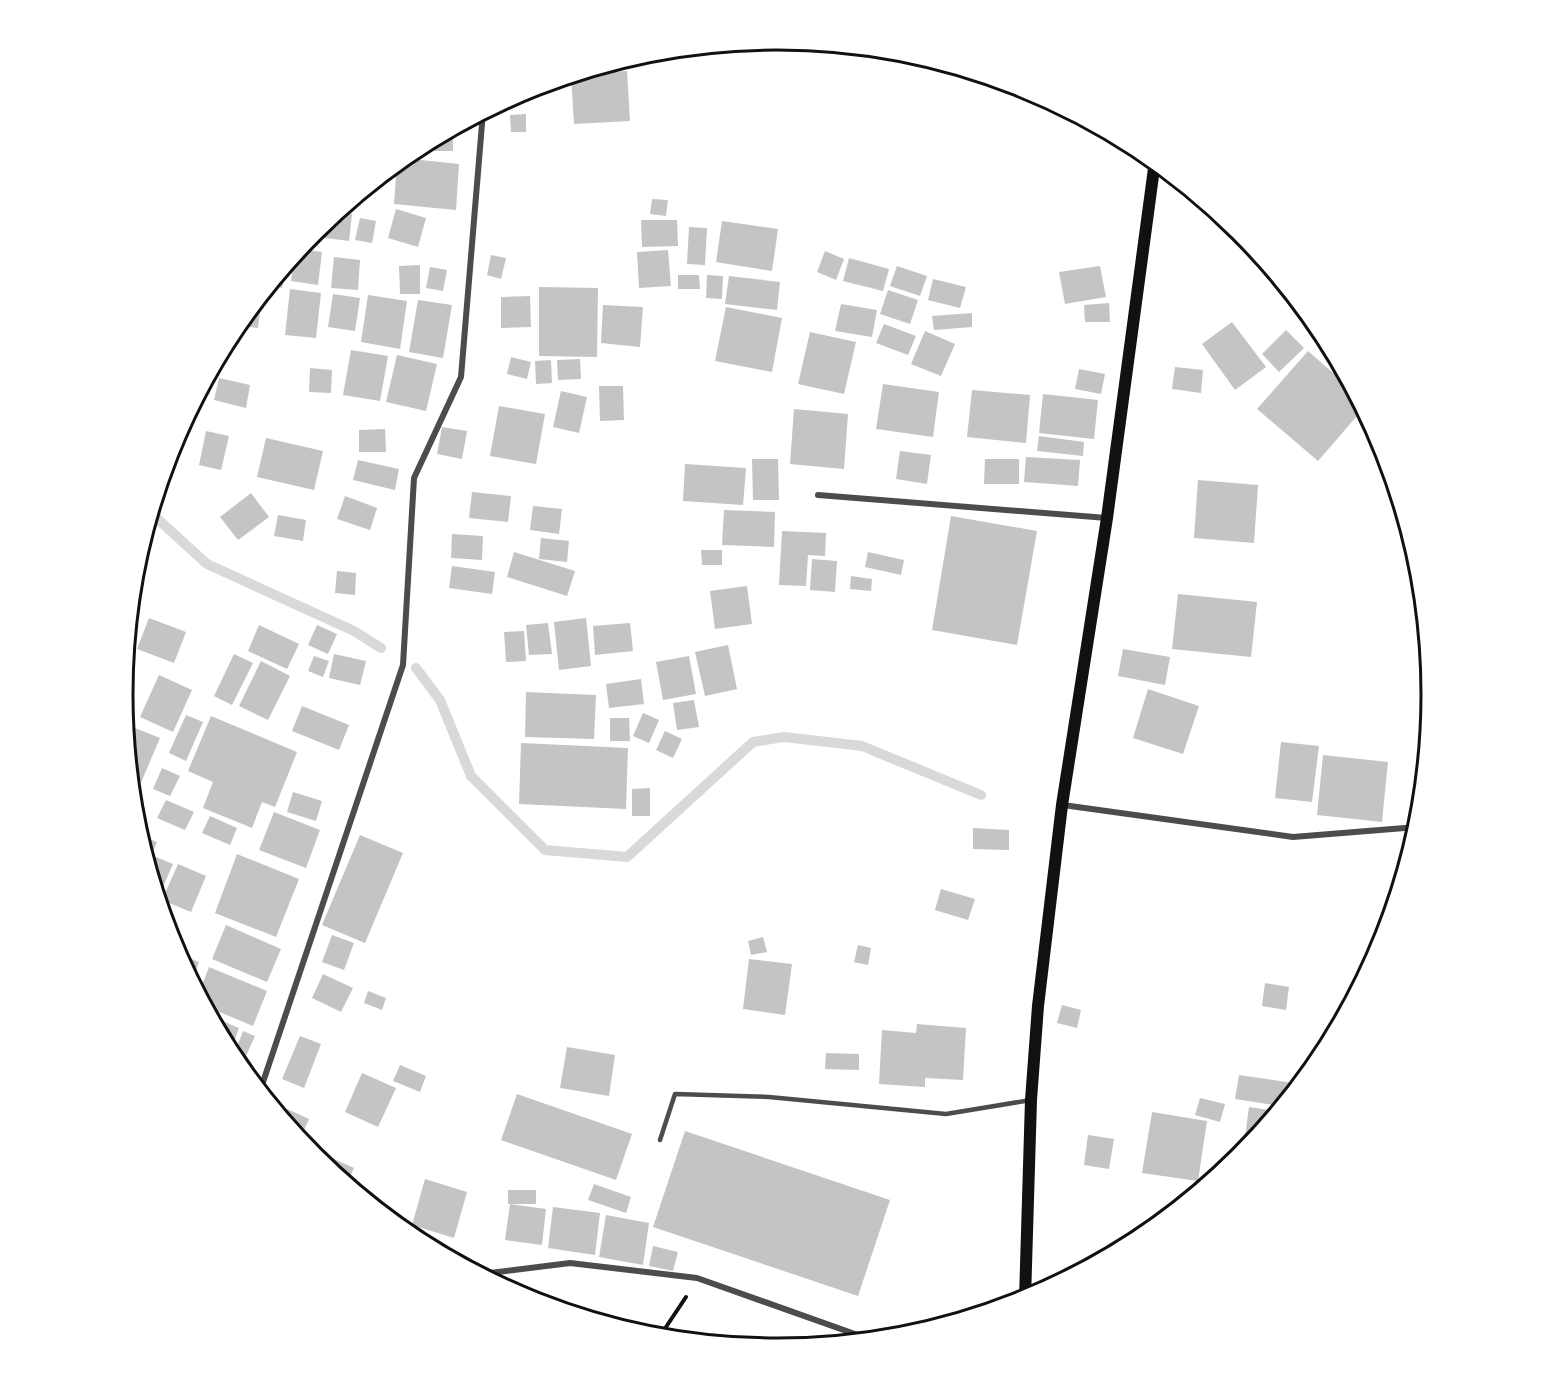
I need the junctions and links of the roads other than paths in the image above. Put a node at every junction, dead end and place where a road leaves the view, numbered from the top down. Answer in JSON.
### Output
{"nodes":[{"id":1,"x":482,"y":121,"type":"edge"},
{"id":2,"x":1154,"y":172,"type":"edge"},
{"id":3,"x":818,"y":495,"type":"dead end"},
{"id":4,"x":1107,"y":518,"type":"junction"},
{"id":5,"x":1062,"y":805,"type":"junction"},
{"id":6,"x":1407,"y":828,"type":"edge"},
{"id":7,"x":263,"y":1082,"type":"edge"},
{"id":8,"x":1031,"y":1100,"type":"junction"},
{"id":9,"x":660,"y":1140,"type":"dead end"},
{"id":10,"x":495,"y":1272,"type":"edge"},
{"id":11,"x":1029,"y":1285,"type":"edge"},
{"id":12,"x":852,"y":1333,"type":"edge"}],
"edges":[{"from":1,"to":7,"type":"street"},
{"from":2,"to":4,"type":"main road"},
{"from":3,"to":4,"type":"street"},
{"from":4,"to":5,"type":"main road"},
{"from":5,"to":6,"type":"street"},
{"from":5,"to":8,"type":"main road"},
{"from":8,"to":9,"type":"lane"},
{"from":8,"to":11,"type":"main road"},
{"from":10,"to":12,"type":"street"}]}
